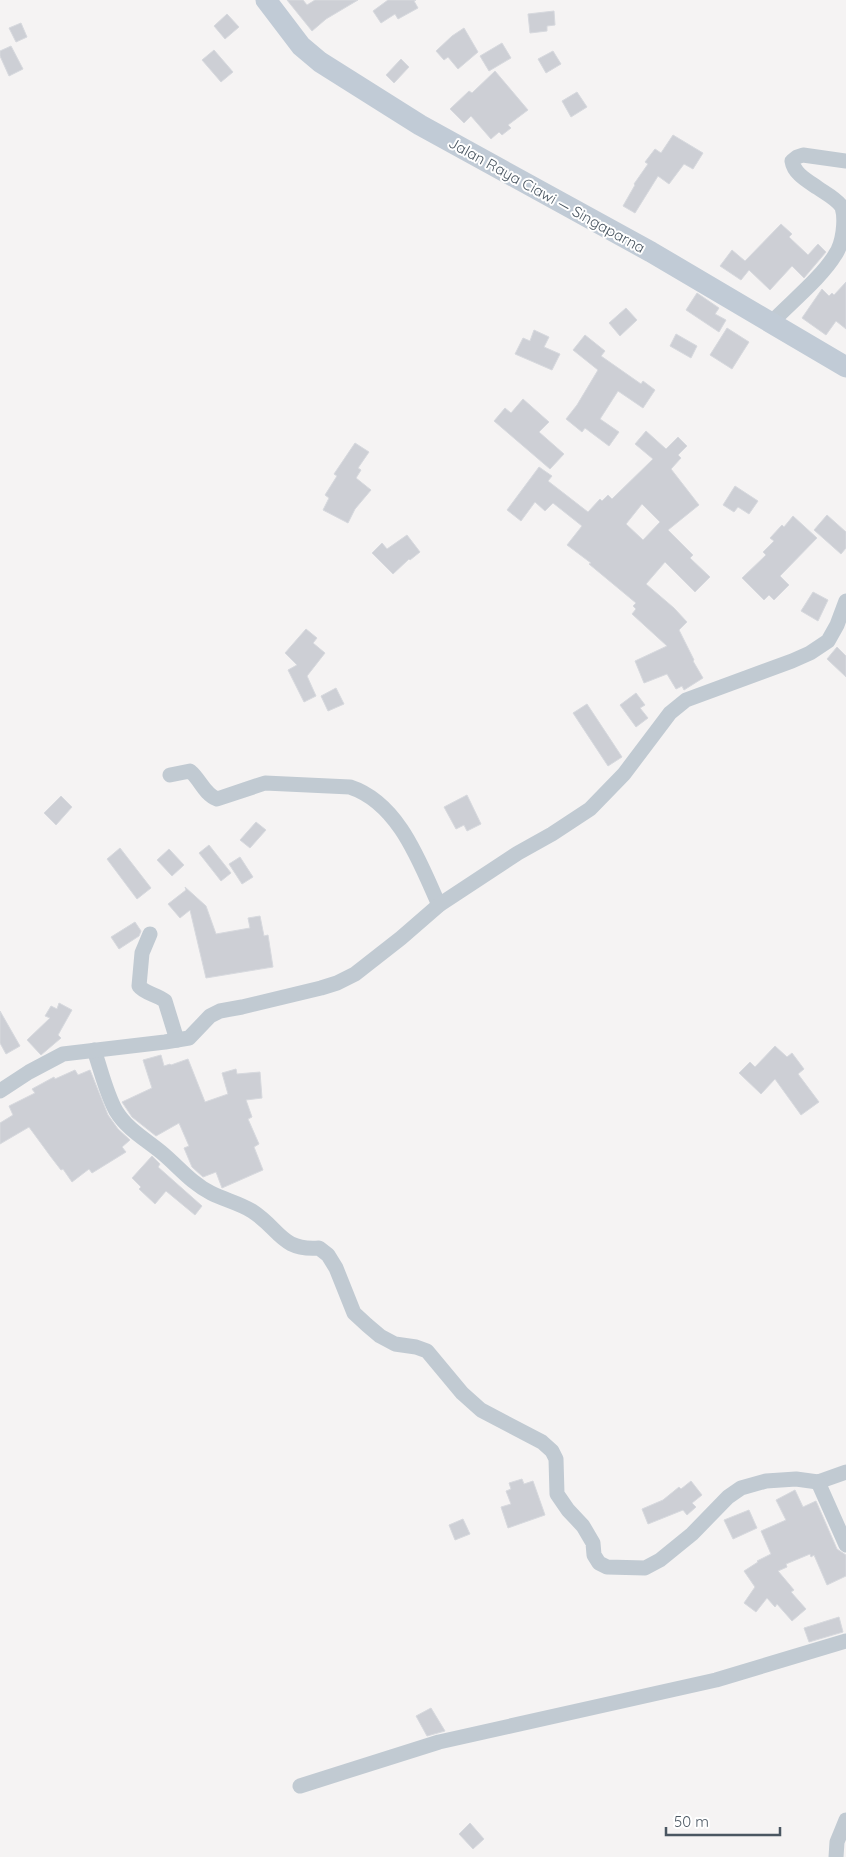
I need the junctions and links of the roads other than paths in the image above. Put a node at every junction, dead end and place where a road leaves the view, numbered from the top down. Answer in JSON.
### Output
{"nodes":[{"id":1,"x":266,"y":0,"type":"edge"},
{"id":2,"x":846,"y":161,"type":"edge"},
{"id":3,"x":772,"y":322,"type":"junction"},
{"id":4,"x":846,"y":367,"type":"edge"},
{"id":5,"x":846,"y":601,"type":"edge"},
{"id":6,"x":170,"y":774,"type":"dead end"},
{"id":7,"x":439,"y":905,"type":"junction"},
{"id":8,"x":150,"y":934,"type":"dead end"},
{"id":9,"x":177,"y":1040,"type":"junction"},
{"id":10,"x":94,"y":1050,"type":"junction"},
{"id":11,"x":0,"y":1090,"type":"edge"},
{"id":12,"x":846,"y":1472,"type":"edge"},
{"id":13,"x":818,"y":1482,"type":"junction"},
{"id":14,"x":846,"y":1545,"type":"edge"},
{"id":15,"x":846,"y":1641,"type":"edge"},
{"id":16,"x":300,"y":1786,"type":"dead end"},
{"id":17,"x":846,"y":1820,"type":"edge"},
{"id":18,"x":836,"y":1857,"type":"edge"}],
"edges":[{"from":1,"to":3,"type":"main road","name":"Jalan Raya Ciawi — Singaparna"},
{"from":2,"to":3,"type":"street"},
{"from":3,"to":4,"type":"main road","name":"Jalan Raya Ciawi — Singaparna"},
{"from":5,"to":7,"type":"street"},
{"from":6,"to":7,"type":"street"},
{"from":7,"to":9,"type":"street"},
{"from":8,"to":9,"type":"street"},
{"from":9,"to":10,"type":"street"},
{"from":10,"to":11,"type":"street"},
{"from":10,"to":13,"type":"street"},
{"from":12,"to":13,"type":"street"},
{"from":13,"to":14,"type":"street"},
{"from":15,"to":16,"type":"street"},
{"from":17,"to":18,"type":"street"}]}
